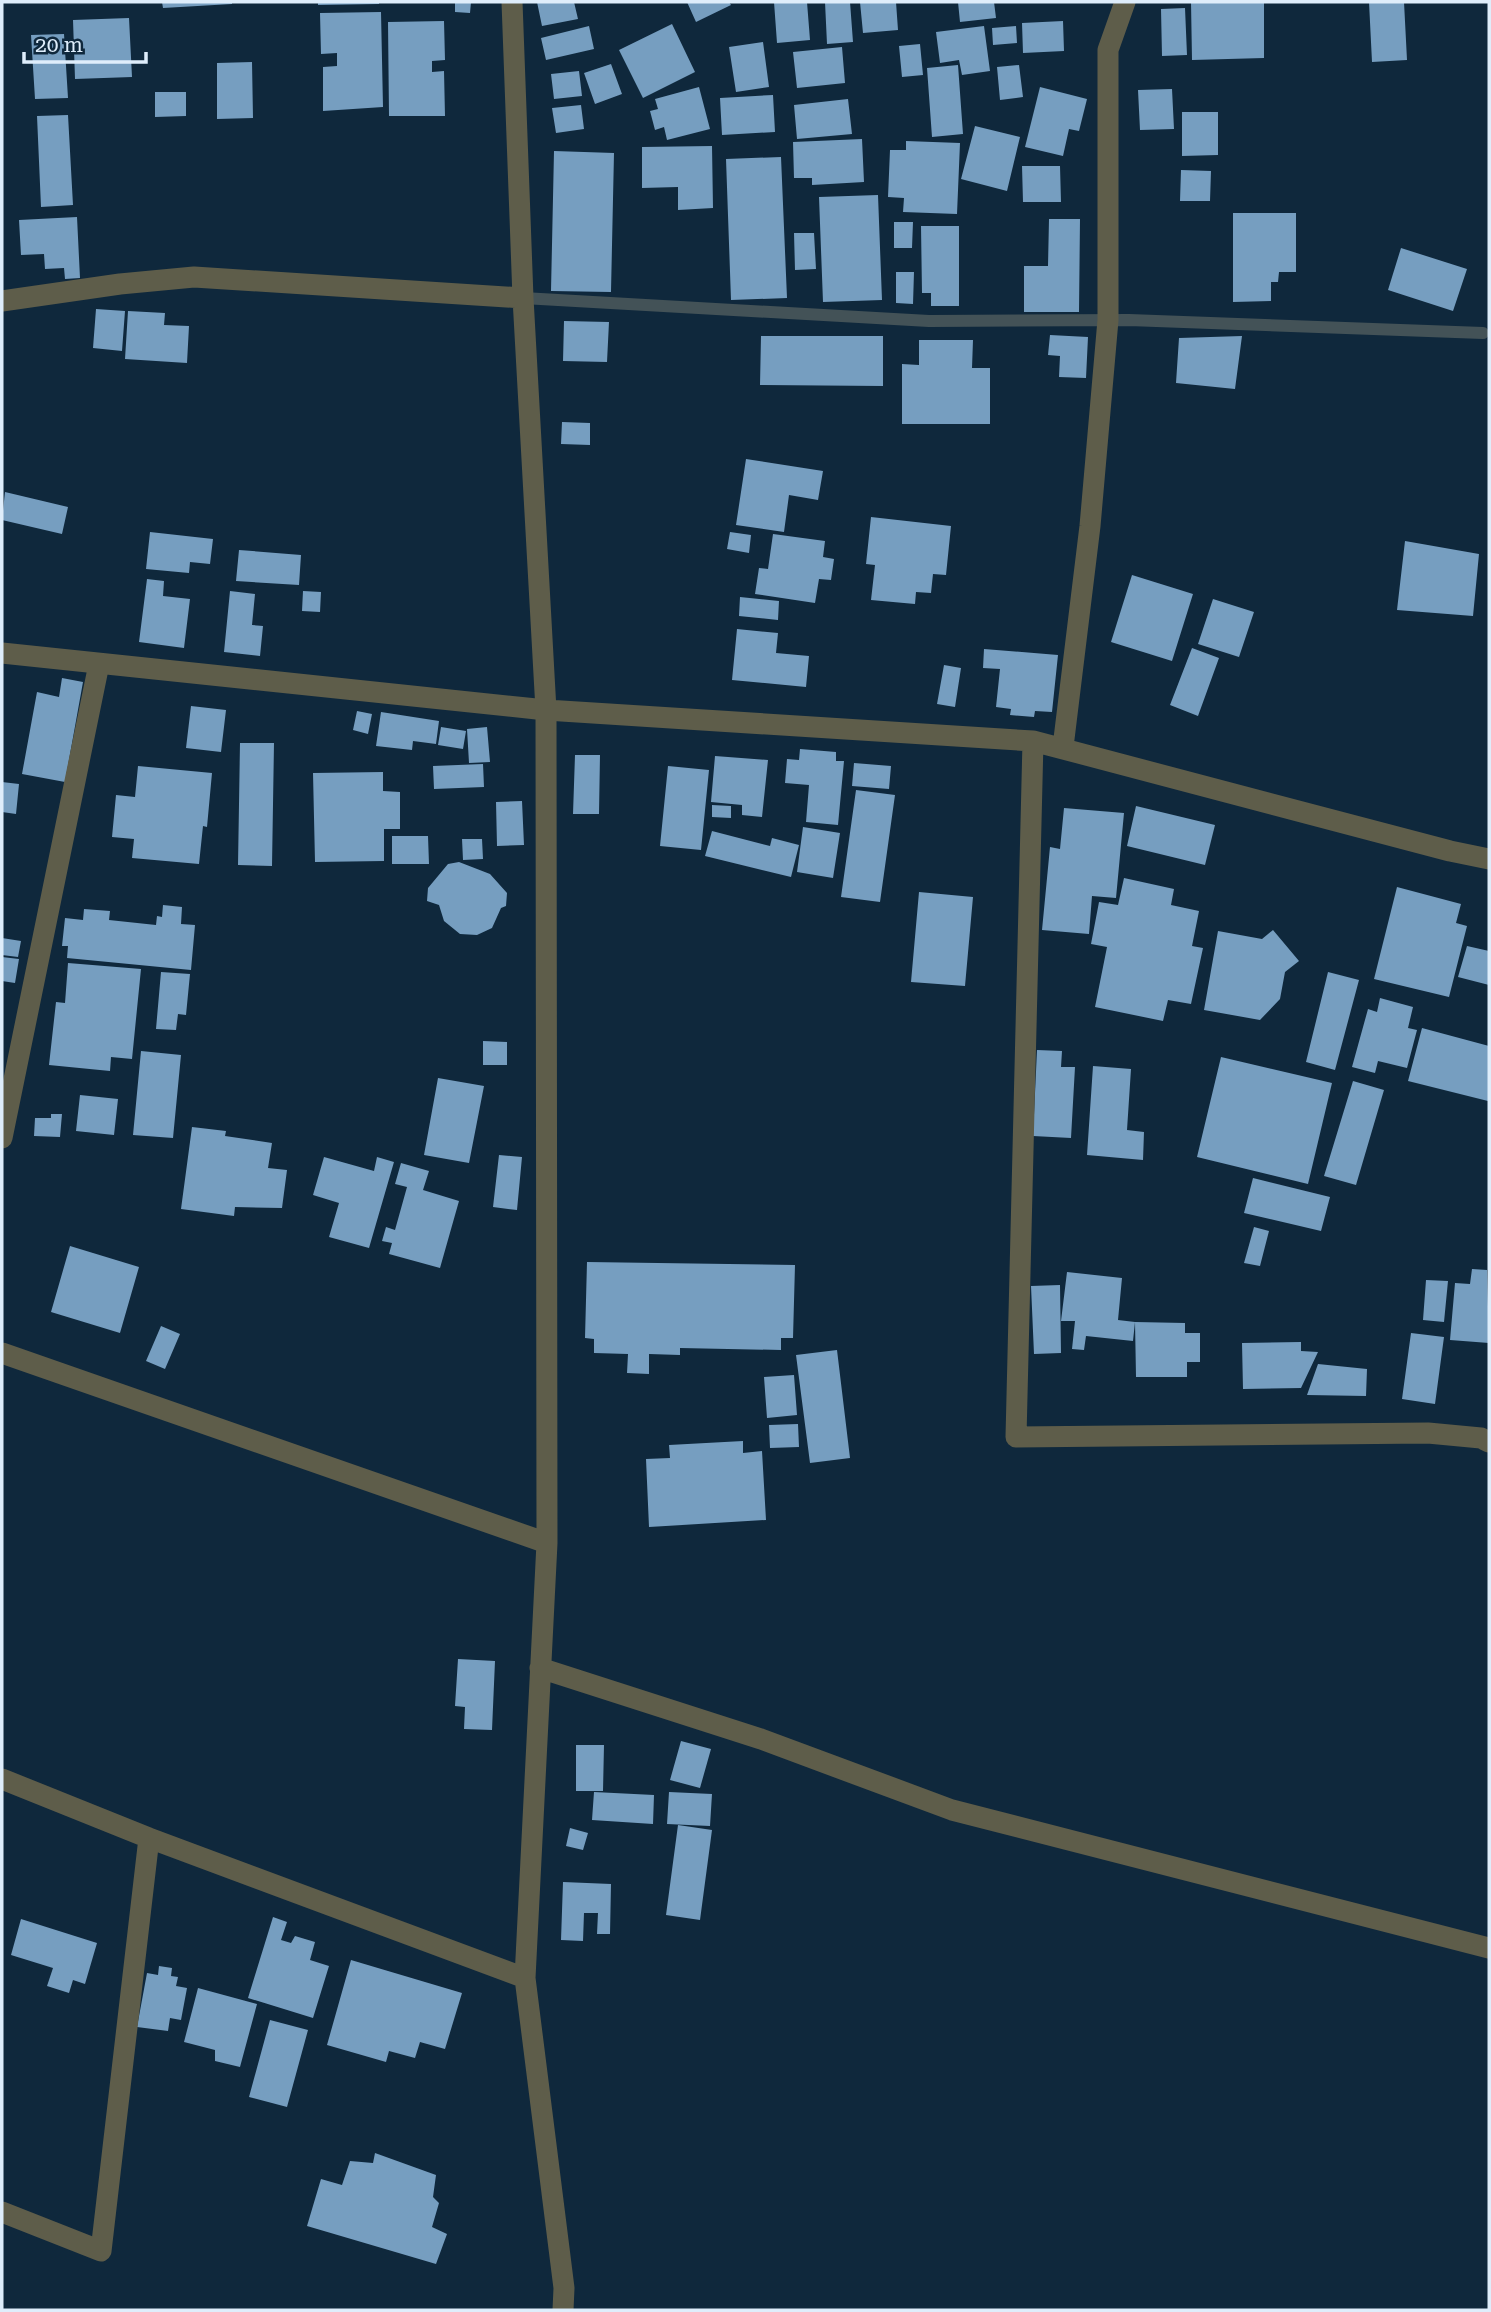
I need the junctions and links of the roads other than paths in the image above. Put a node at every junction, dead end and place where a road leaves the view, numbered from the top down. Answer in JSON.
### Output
{"nodes":[{"id":1,"x":512,"y":2,"type":"edge"},
{"id":2,"x":1125,"y":2,"type":"edge"},
{"id":3,"x":523,"y":298,"type":"junction"},
{"id":4,"x":2,"y":301,"type":"edge"},
{"id":5,"x":2,"y":653,"type":"edge"},
{"id":6,"x":99,"y":664,"type":"junction"},
{"id":7,"x":546,"y":710,"type":"junction"},
{"id":8,"x":1033,"y":741,"type":"junction"},
{"id":9,"x":1063,"y":747,"type":"junction"},
{"id":10,"x":1489,"y":859,"type":"edge"},
{"id":11,"x":2,"y":1138,"type":"edge"},
{"id":12,"x":2,"y":1353,"type":"edge"},
{"id":13,"x":1489,"y":1442,"type":"edge"},
{"id":14,"x":547,"y":1543,"type":"junction"},
{"id":15,"x":540,"y":1668,"type":"junction"},
{"id":16,"x":2,"y":1779,"type":"edge"},
{"id":17,"x":149,"y":1838,"type":"junction"},
{"id":18,"x":1489,"y":1948,"type":"edge"},
{"id":19,"x":525,"y":1978,"type":"junction"},
{"id":20,"x":2,"y":2212,"type":"edge"},
{"id":21,"x":563,"y":2310,"type":"edge"}],
"edges":[{"from":1,"to":3,"type":"street"},
{"from":2,"to":9,"type":"street"},
{"from":3,"to":4,"type":"street"},
{"from":3,"to":7,"type":"street"},
{"from":5,"to":6,"type":"street"},
{"from":6,"to":7,"type":"street"},
{"from":6,"to":11,"type":"street"},
{"from":7,"to":8,"type":"street"},
{"from":7,"to":14,"type":"street"},
{"from":8,"to":9,"type":"street"},
{"from":8,"to":13,"type":"street"},
{"from":9,"to":10,"type":"street"},
{"from":12,"to":14,"type":"street"},
{"from":14,"to":15,"type":"street"},
{"from":15,"to":18,"type":"street"},
{"from":15,"to":19,"type":"street"},
{"from":16,"to":17,"type":"street"},
{"from":17,"to":19,"type":"street"},
{"from":17,"to":20,"type":"street"},
{"from":19,"to":21,"type":"street"}]}
